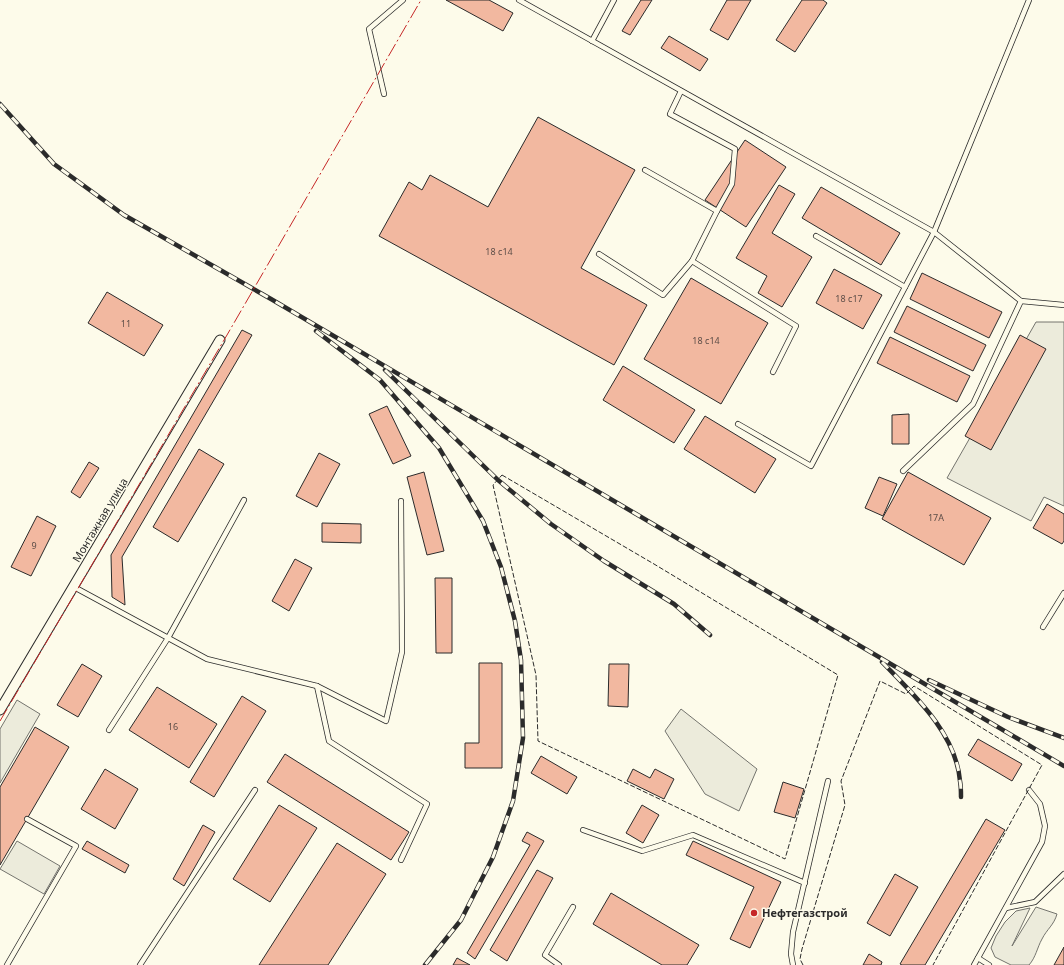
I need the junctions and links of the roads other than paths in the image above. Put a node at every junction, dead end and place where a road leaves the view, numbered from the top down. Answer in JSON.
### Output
{"nodes":[{"id":1,"x":403,"y":0,"type":"edge"},
{"id":2,"x":519,"y":0,"type":"edge"},
{"id":3,"x":614,"y":0,"type":"edge"},
{"id":4,"x":1029,"y":0,"type":"edge"},
{"id":5,"x":592,"y":41,"type":"junction"},
{"id":6,"x":681,"y":91,"type":"junction"},
{"id":7,"x":384,"y":94,"type":"dead end"},
{"id":8,"x":645,"y":170,"type":"dead end"},
{"id":9,"x":718,"y":211,"type":"junction"},
{"id":10,"x":934,"y":232,"type":"junction"},
{"id":11,"x":816,"y":236,"type":"dead end"},
{"id":12,"x":599,"y":254,"type":"dead end"},
{"id":13,"x":692,"y":261,"type":"junction"},
{"id":14,"x":905,"y":287,"type":"junction"},
{"id":15,"x":1021,"y":301,"type":"junction"},
{"id":16,"x":1064,"y":305,"type":"edge"},
{"id":17,"x":220,"y":340,"type":"dead end"},
{"id":18,"x":773,"y":372,"type":"dead end"},
{"id":19,"x":738,"y":424,"type":"dead end"},
{"id":20,"x":903,"y":471,"type":"dead end"},
{"id":21,"x":244,"y":500,"type":"dead end"},
{"id":22,"x":401,"y":501,"type":"dead end"},
{"id":23,"x":74,"y":587,"type":"junction"},
{"id":24,"x":1064,"y":593,"type":"edge"},
{"id":25,"x":1043,"y":627,"type":"dead end"},
{"id":26,"x":168,"y":638,"type":"junction"},
{"id":27,"x":317,"y":686,"type":"junction"},
{"id":28,"x":0,"y":710,"type":"edge"},
{"id":29,"x":109,"y":730,"type":"dead end"},
{"id":30,"x":828,"y":781,"type":"dead end"},
{"id":31,"x":255,"y":790,"type":"dead end"},
{"id":32,"x":1029,"y":790,"type":"dead end"},
{"id":33,"x":27,"y":819,"type":"dead end"},
{"id":34,"x":583,"y":830,"type":"dead end"},
{"id":35,"x":401,"y":860,"type":"dead end"},
{"id":36,"x":1064,"y":874,"type":"edge"},
{"id":37,"x":805,"y":883,"type":"junction"},
{"id":38,"x":573,"y":907,"type":"dead end"},
{"id":39,"x":1006,"y":908,"type":"junction"},
{"id":40,"x":978,"y":958,"type":"junction"},
{"id":41,"x":7,"y":965,"type":"edge"},
{"id":42,"x":140,"y":965,"type":"edge"},
{"id":43,"x":559,"y":965,"type":"edge"},
{"id":44,"x":793,"y":965,"type":"edge"},
{"id":45,"x":974,"y":965,"type":"edge"},
{"id":46,"x":989,"y":965,"type":"edge"}],
"edges":[{"from":1,"to":7,"type":"lane"},
{"from":2,"to":5,"type":"lane"},
{"from":3,"to":5,"type":"lane"},
{"from":4,"to":10,"type":"lane"},
{"from":5,"to":6,"type":"lane"},
{"from":6,"to":9,"type":"lane"},
{"from":6,"to":10,"type":"lane"},
{"from":8,"to":9,"type":"lane"},
{"from":9,"to":13,"type":"lane"},
{"from":10,"to":14,"type":"lane"},
{"from":10,"to":15,"type":"lane"},
{"from":11,"to":14,"type":"lane"},
{"from":12,"to":13,"type":"lane"},
{"from":13,"to":18,"type":"lane"},
{"from":14,"to":19,"type":"lane"},
{"from":15,"to":16,"type":"lane"},
{"from":15,"to":20,"type":"lane"},
{"from":17,"to":23,"type":"street","name":"Монтажная улица"},
{"from":21,"to":26,"type":"lane"},
{"from":22,"to":27,"type":"lane"},
{"from":23,"to":26,"type":"lane"},
{"from":23,"to":28,"type":"street","name":"Монтажная улица"},
{"from":24,"to":25,"type":"lane"},
{"from":26,"to":27,"type":"lane"},
{"from":26,"to":29,"type":"lane"},
{"from":27,"to":35,"type":"lane"},
{"from":30,"to":37,"type":"lane"},
{"from":31,"to":42,"type":"lane"},
{"from":32,"to":39,"type":"lane"},
{"from":33,"to":41,"type":"lane"},
{"from":34,"to":37,"type":"lane"},
{"from":36,"to":39,"type":"lane"},
{"from":37,"to":44,"type":"lane"},
{"from":38,"to":43,"type":"lane"},
{"from":39,"to":40,"type":"lane"},
{"from":40,"to":45,"type":"lane"},
{"from":40,"to":46,"type":"lane"}]}
